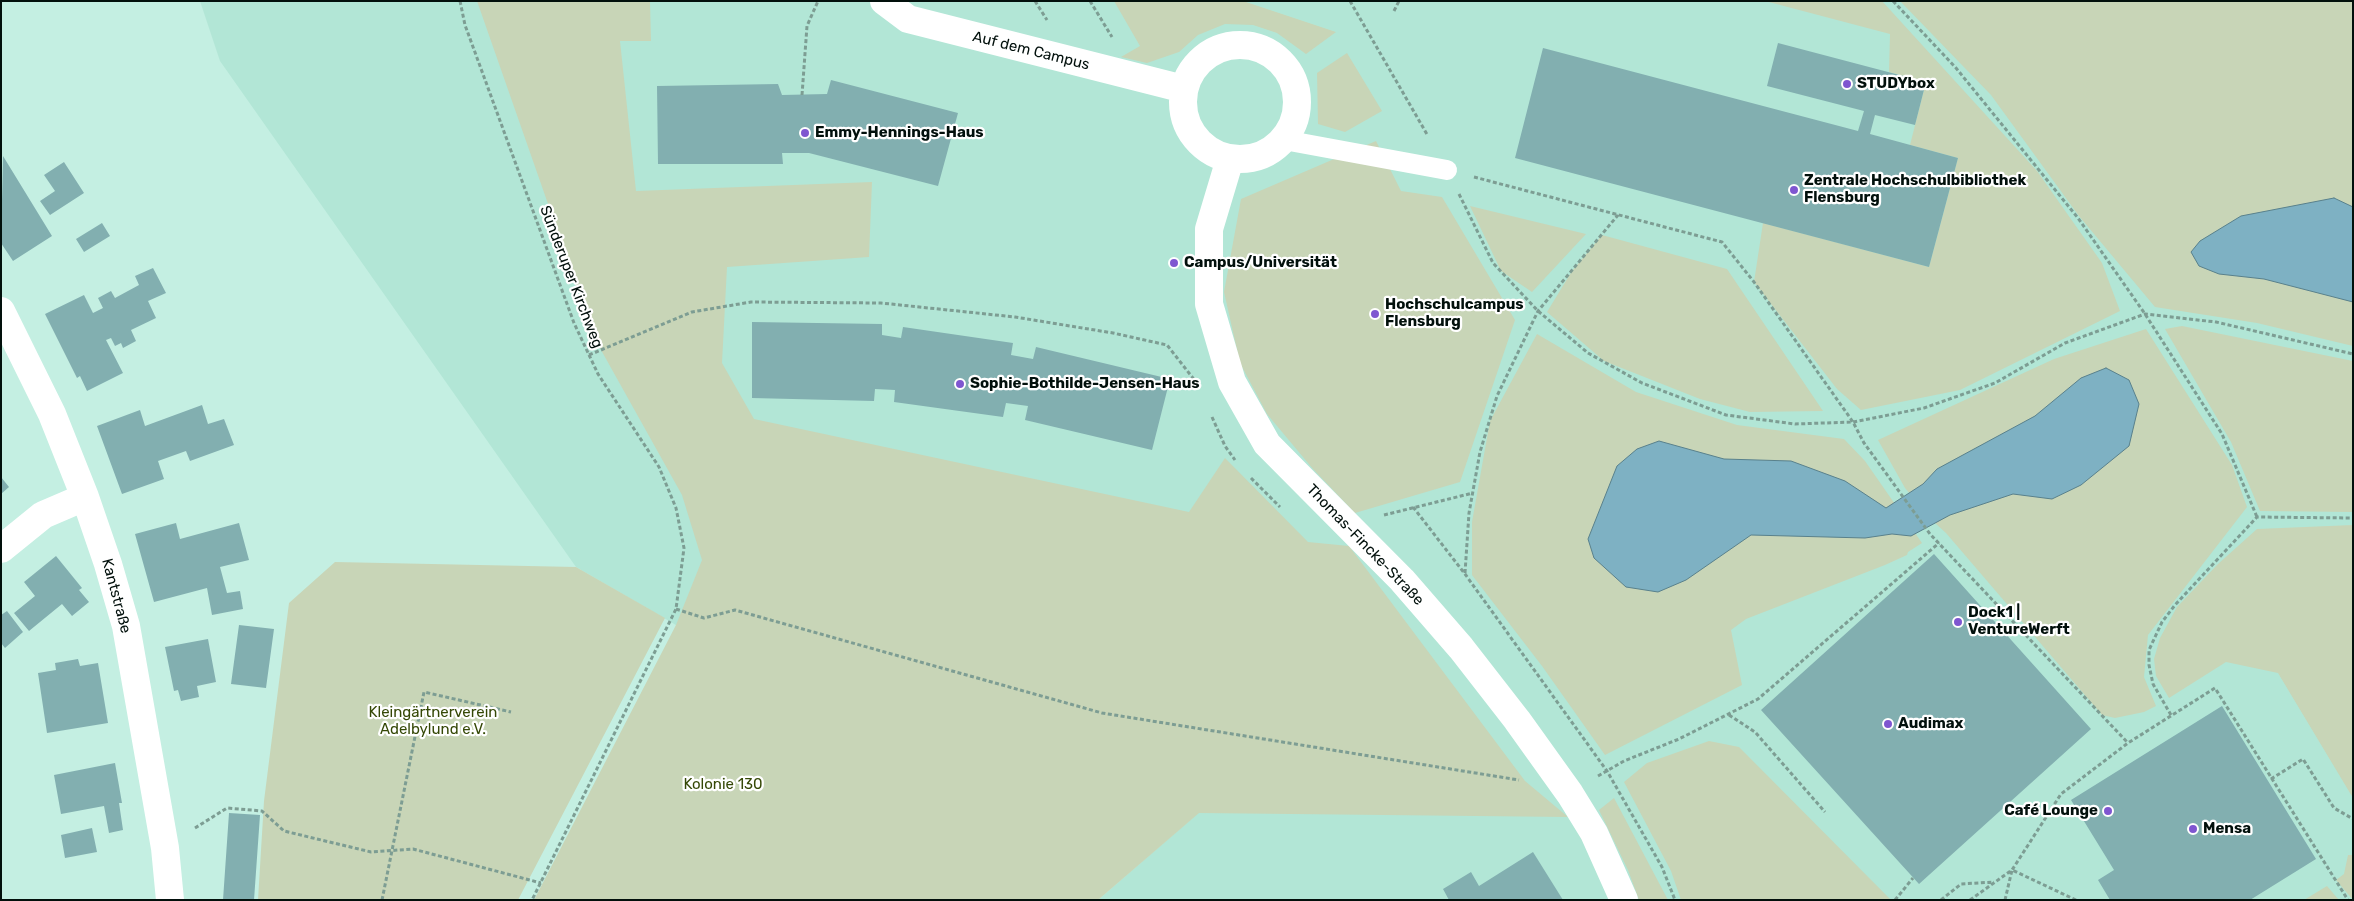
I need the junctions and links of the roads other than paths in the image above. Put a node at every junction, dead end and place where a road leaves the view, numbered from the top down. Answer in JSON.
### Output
{"nodes":[{"id":1,"x":884,"y":1,"type":"edge"},
{"id":2,"x":1184,"y":89,"type":"junction"},
{"id":3,"x":1284,"y":140,"type":"junction"},
{"id":4,"x":1230,"y":159,"type":"junction"},
{"id":5,"x":1447,"y":170,"type":"road end"},
{"id":6,"x":1,"y":311,"type":"edge"},
{"id":7,"x":85,"y":497,"type":"junction"},
{"id":8,"x":1,"y":549,"type":"edge"},
{"id":9,"x":170,"y":900,"type":"edge"},
{"id":10,"x":1624,"y":900,"type":"edge"}],
"edges":[{"from":1,"to":2,"type":"street","name":"Auf dem Campus"},
{"from":2,"to":3,"type":"street"},
{"from":2,"to":4,"type":"street"},
{"from":3,"to":4,"type":"street"},
{"from":3,"to":5,"type":"lane"},
{"from":4,"to":10,"type":"street","name":"Thomas-Fincke-Straße"},
{"from":6,"to":7,"type":"street","name":"Kantstraße"},
{"from":7,"to":8,"type":"street"},
{"from":7,"to":9,"type":"street","name":"Kantstraße"}]}
